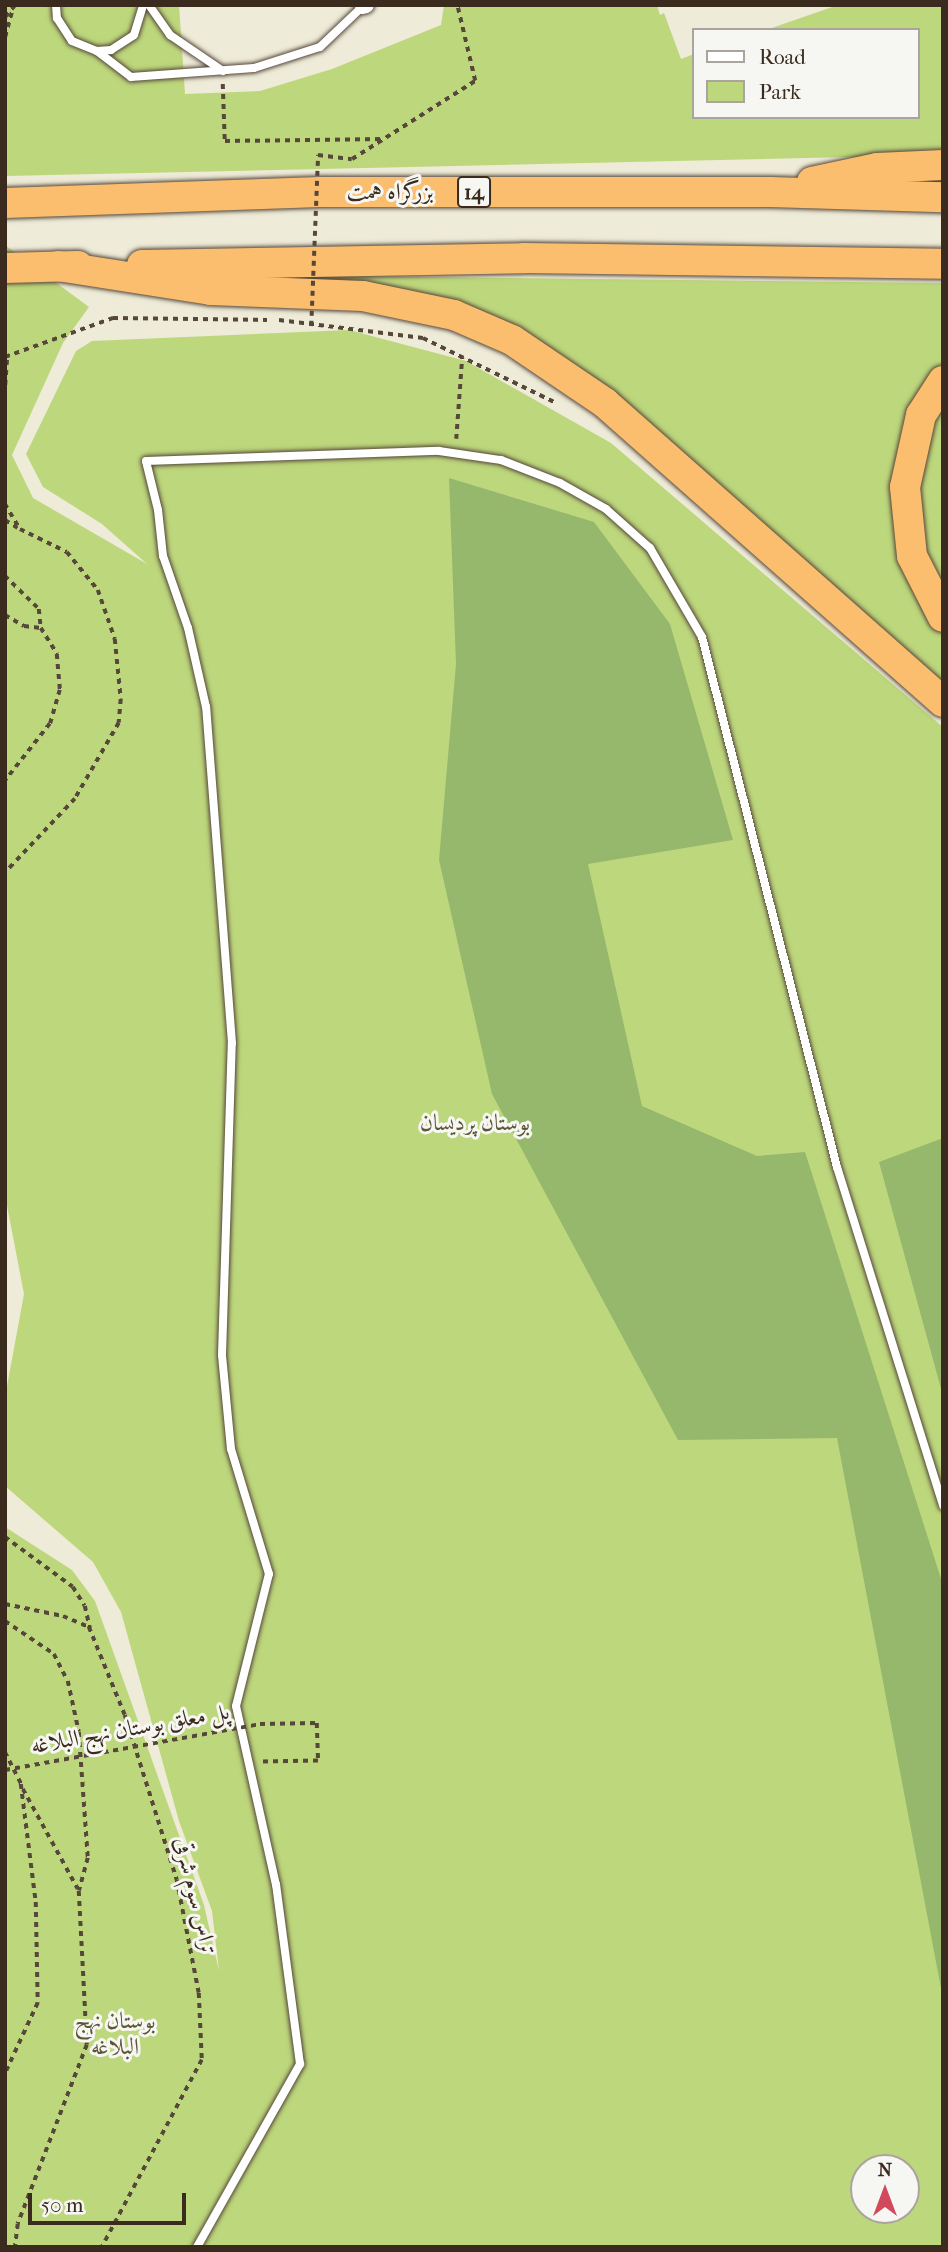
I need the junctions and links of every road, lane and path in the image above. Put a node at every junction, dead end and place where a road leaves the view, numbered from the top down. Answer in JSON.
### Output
{"nodes":[{"id":1,"x":15,"y":5,"type":"edge"},
{"id":2,"x":56,"y":5,"type":"edge"},
{"id":3,"x":143,"y":5,"type":"edge"},
{"id":4,"x":149,"y":5,"type":"edge"},
{"id":5,"x":457,"y":5,"type":"edge"},
{"id":6,"x":365,"y":6,"type":"edge"},
{"id":7,"x":12,"y":10,"type":"junction"},
{"id":8,"x":5,"y":17,"type":"edge"},
{"id":9,"x":5,"y":37,"type":"edge"},
{"id":10,"x":97,"y":51,"type":"junction"},
{"id":11,"x":223,"y":71,"type":"junction"},
{"id":12,"x":383,"y":139,"type":"junction"},
{"id":13,"x":943,"y":165,"type":"edge"},
{"id":14,"x":770,"y":191,"type":"junction"},
{"id":15,"x":943,"y":198,"type":"edge"},
{"id":16,"x":5,"y":203,"type":"edge"},
{"id":17,"x":943,"y":264,"type":"edge"},
{"id":18,"x":58,"y":266,"type":"junction"},
{"id":19,"x":5,"y":268,"type":"edge"},
{"id":20,"x":277,"y":320,"type":"junction"},
{"id":21,"x":6,"y":356,"type":"edge"},
{"id":22,"x":462,"y":357,"type":"junction"},
{"id":23,"x":943,"y":381,"type":"edge"},
{"id":24,"x":5,"y":385,"type":"edge"},
{"id":25,"x":558,"y":404,"type":"dead end"},
{"id":26,"x":455,"y":453,"type":"junction"},
{"id":27,"x":5,"y":504,"type":"edge"},
{"id":28,"x":5,"y":520,"type":"edge"},
{"id":29,"x":20,"y":529,"type":"junction"},
{"id":30,"x":5,"y":576,"type":"edge"},
{"id":31,"x":5,"y":615,"type":"edge"},
{"id":32,"x":943,"y":617,"type":"edge"},
{"id":33,"x":41,"y":628,"type":"junction"},
{"id":34,"x":943,"y":702,"type":"edge"},
{"id":35,"x":5,"y":781,"type":"edge"},
{"id":36,"x":5,"y":873,"type":"edge"},
{"id":37,"x":943,"y":1506,"type":"edge"},
{"id":38,"x":5,"y":1537,"type":"edge"},
{"id":39,"x":5,"y":1604,"type":"edge"},
{"id":40,"x":5,"y":1621,"type":"edge"},
{"id":41,"x":93,"y":1644,"type":"junction"},
{"id":42,"x":5,"y":1752,"type":"edge"},
{"id":43,"x":246,"y":1763,"type":"junction"},
{"id":44,"x":5,"y":1770,"type":"edge"},
{"id":45,"x":21,"y":1784,"type":"junction"},
{"id":46,"x":79,"y":1891,"type":"junction"},
{"id":47,"x":5,"y":2074,"type":"edge"},
{"id":48,"x":15,"y":2247,"type":"edge"},
{"id":49,"x":102,"y":2247,"type":"edge"},
{"id":50,"x":197,"y":2247,"type":"edge"}],
"edges":[{"from":1,"to":7,"type":"path"},
{"from":2,"to":10,"type":"lane"},
{"from":3,"to":10,"type":"lane"},
{"from":4,"to":11,"type":"lane"},
{"from":5,"to":12,"type":"path"},
{"from":6,"to":11,"type":"lane"},
{"from":7,"to":8,"type":"path"},
{"from":7,"to":9,"type":"path"},
{"from":10,"to":11,"type":"lane"},
{"from":11,"to":12,"type":"path"},
{"from":12,"to":20,"type":"path","bridge":true},
{"from":13,"to":14,"type":"highway"},
{"from":14,"to":15,"type":"highway","name":"بزرگراه همت","number":"14"},
{"from":14,"to":16,"type":"highway","name":"بزرگراه همت","number":"14"},
{"from":17,"to":18,"type":"highway"},
{"from":18,"to":19,"type":"highway"},
{"from":18,"to":34,"type":"highway"},
{"from":20,"to":21,"type":"path"},
{"from":20,"to":22,"type":"path"},
{"from":21,"to":24,"type":"path"},
{"from":22,"to":25,"type":"path"},
{"from":22,"to":26,"type":"path"},
{"from":23,"to":32,"type":"highway"},
{"from":26,"to":37,"type":"lane"},
{"from":26,"to":43,"type":"lane"},
{"from":27,"to":29,"type":"path"},
{"from":28,"to":29,"type":"path"},
{"from":29,"to":36,"type":"path"},
{"from":30,"to":33,"type":"path"},
{"from":31,"to":33,"type":"path"},
{"from":33,"to":35,"type":"path"},
{"from":38,"to":41,"type":"path"},
{"from":39,"to":41,"type":"path","name":"تراس سوم شرقی"},
{"from":40,"to":46,"type":"path"},
{"from":41,"to":49,"type":"path","name":"تراس سوم شرقی"},
{"from":42,"to":45,"type":"path"},
{"from":43,"to":44,"type":"path","name":"پل معلق بوستان نهج البلاغه","bridge":true},
{"from":43,"to":50,"type":"lane"},
{"from":45,"to":46,"type":"path"},
{"from":45,"to":47,"type":"path"},
{"from":46,"to":48,"type":"path"}]}
